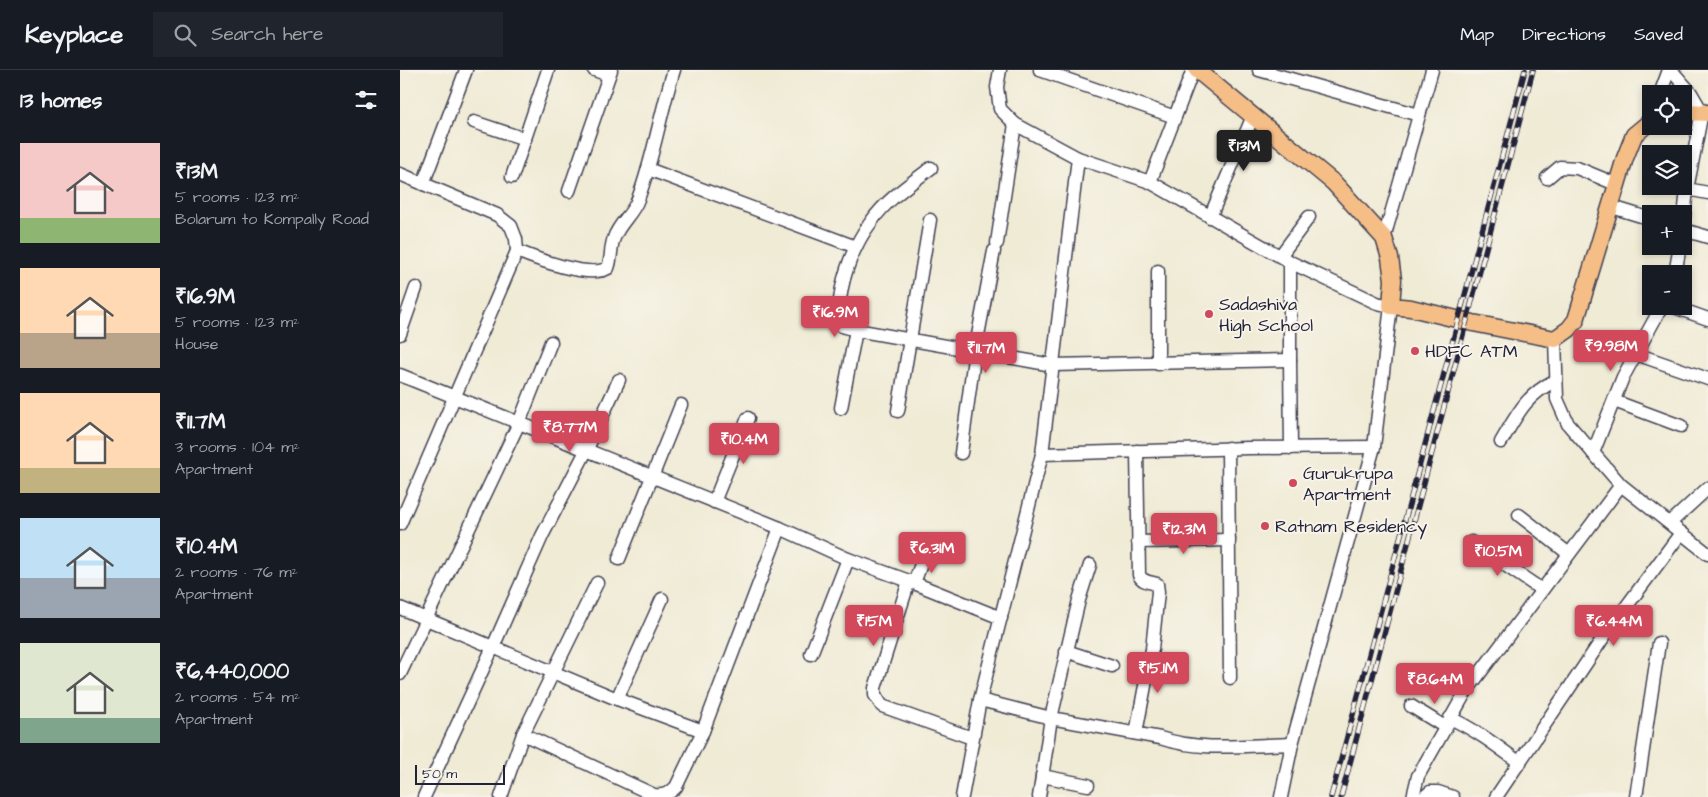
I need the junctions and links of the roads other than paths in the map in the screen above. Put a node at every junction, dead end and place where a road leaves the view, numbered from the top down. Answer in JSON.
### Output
{"nodes":[{"id":1,"x":466,"y":70,"type":"edge"},
{"id":2,"x":548,"y":70,"type":"edge"},
{"id":3,"x":594,"y":70,"type":"edge"},
{"id":4,"x":674,"y":70,"type":"edge"},
{"id":5,"x":1000,"y":70,"type":"edge"},
{"id":6,"x":1040,"y":70,"type":"edge"},
{"id":7,"x":1195,"y":70,"type":"edge"},
{"id":8,"x":1259,"y":70,"type":"edge"},
{"id":9,"x":1432,"y":70,"type":"edge"},
{"id":10,"x":1670,"y":70,"type":"edge"},
{"id":11,"x":610,"y":72,"type":"edge"},
{"id":12,"x":1664,"y":85,"type":"edge"},
{"id":13,"x":1692,"y":112,"type":"edge"},
{"id":14,"x":1705,"y":112,"type":"edge"},
{"id":15,"x":1419,"y":115,"type":"junction"},
{"id":16,"x":1253,"y":116,"type":"junction"},
{"id":17,"x":1175,"y":117,"type":"junction"},
{"id":18,"x":474,"y":122,"type":"dead end"},
{"id":19,"x":1015,"y":124,"type":"junction"},
{"id":20,"x":1642,"y":128,"type":"edge"},
{"id":21,"x":525,"y":139,"type":"junction"},
{"id":22,"x":1078,"y":158,"type":"junction"},
{"id":23,"x":931,"y":168,"type":"dead end"},
{"id":24,"x":1692,"y":168,"type":"edge"},
{"id":25,"x":648,"y":169,"type":"junction"},
{"id":26,"x":400,"y":174,"type":"edge"},
{"id":27,"x":512,"y":178,"type":"dead end"},
{"id":28,"x":1547,"y":178,"type":"dead end"},
{"id":29,"x":1150,"y":182,"type":"junction"},
{"id":30,"x":423,"y":184,"type":"junction"},
{"id":31,"x":1618,"y":185,"type":"junction"},
{"id":32,"x":570,"y":190,"type":"dead end"},
{"id":33,"x":1692,"y":190,"type":"edge"},
{"id":34,"x":1708,"y":193,"type":"edge"},
{"id":35,"x":1612,"y":207,"type":"junction"},
{"id":36,"x":1210,"y":217,"type":"junction"},
{"id":37,"x":1309,"y":217,"type":"dead end"},
{"id":38,"x":1642,"y":217,"type":"edge"},
{"id":39,"x":930,"y":220,"type":"dead end"},
{"id":40,"x":1692,"y":232,"type":"edge"},
{"id":41,"x":1708,"y":237,"type":"edge"},
{"id":42,"x":1384,"y":238,"type":"junction"},
{"id":43,"x":856,"y":247,"type":"junction"},
{"id":44,"x":517,"y":251,"type":"junction"},
{"id":45,"x":1285,"y":259,"type":"junction"},
{"id":46,"x":1158,"y":271,"type":"dead end"},
{"id":47,"x":416,"y":288,"type":"dead end"},
{"id":48,"x":1391,"y":306,"type":"junction"},
{"id":49,"x":1692,"y":313,"type":"edge"},
{"id":50,"x":1657,"y":315,"type":"edge"},
{"id":51,"x":1708,"y":319,"type":"edge"},
{"id":52,"x":856,"y":330,"type":"junction"},
{"id":53,"x":400,"y":334,"type":"edge"},
{"id":54,"x":1555,"y":339,"type":"junction"},
{"id":55,"x":910,"y":340,"type":"junction"},
{"id":56,"x":551,"y":342,"type":"dead end"},
{"id":57,"x":975,"y":351,"type":"junction"},
{"id":58,"x":1636,"y":354,"type":"junction"},
{"id":59,"x":1290,"y":360,"type":"junction"},
{"id":60,"x":1158,"y":364,"type":"junction"},
{"id":61,"x":1052,"y":365,"type":"junction"},
{"id":62,"x":400,"y":375,"type":"edge"},
{"id":63,"x":1708,"y":379,"type":"edge"},
{"id":64,"x":619,"y":380,"type":"dead end"},
{"id":65,"x":1556,"y":380,"type":"junction"},
{"id":66,"x":454,"y":396,"type":"junction"},
{"id":67,"x":1614,"y":402,"type":"junction"},
{"id":68,"x":681,"y":405,"type":"dead end"},
{"id":69,"x":841,"y":408,"type":"dead end"},
{"id":70,"x":898,"y":411,"type":"dead end"},
{"id":71,"x":748,"y":418,"type":"dead end"},
{"id":72,"x":520,"y":423,"type":"junction"},
{"id":73,"x":1681,"y":426,"type":"dead end"},
{"id":74,"x":1501,"y":442,"type":"dead end"},
{"id":75,"x":1374,"y":447,"type":"junction"},
{"id":76,"x":1228,"y":448,"type":"junction"},
{"id":77,"x":1291,"y":448,"type":"junction"},
{"id":78,"x":586,"y":451,"type":"junction"},
{"id":79,"x":1137,"y":451,"type":"junction"},
{"id":80,"x":961,"y":453,"type":"dead end"},
{"id":81,"x":1593,"y":453,"type":"junction"},
{"id":82,"x":1042,"y":454,"type":"junction"},
{"id":83,"x":652,"y":477,"type":"junction"},
{"id":84,"x":1621,"y":485,"type":"junction"},
{"id":85,"x":1708,"y":488,"type":"edge"},
{"id":86,"x":714,"y":502,"type":"junction"},
{"id":87,"x":1519,"y":515,"type":"dead end"},
{"id":88,"x":400,"y":524,"type":"edge"},
{"id":89,"x":1670,"y":524,"type":"junction"},
{"id":90,"x":780,"y":528,"type":"junction"},
{"id":91,"x":1681,"y":533,"type":"junction"},
{"id":92,"x":1229,"y":540,"type":"junction"},
{"id":93,"x":1138,"y":542,"type":"junction"},
{"id":94,"x":1471,"y":542,"type":"dead end"},
{"id":95,"x":1569,"y":554,"type":"junction"},
{"id":96,"x":1708,"y":554,"type":"edge"},
{"id":97,"x":924,"y":556,"type":"dead end"},
{"id":98,"x":619,"y":559,"type":"dead end"},
{"id":99,"x":848,"y":559,"type":"junction"},
{"id":100,"x":1090,"y":565,"type":"dead end"},
{"id":101,"x":912,"y":582,"type":"junction"},
{"id":102,"x":597,"y":583,"type":"dead end"},
{"id":103,"x":1542,"y":590,"type":"junction"},
{"id":104,"x":662,"y":599,"type":"dead end"},
{"id":105,"x":400,"y":608,"type":"edge"},
{"id":106,"x":1001,"y":618,"type":"junction"},
{"id":107,"x":425,"y":620,"type":"junction"},
{"id":108,"x":1659,"y":643,"type":"dead end"},
{"id":109,"x":493,"y":647,"type":"junction"},
{"id":110,"x":1066,"y":651,"type":"junction"},
{"id":111,"x":811,"y":654,"type":"dead end"},
{"id":112,"x":1112,"y":666,"type":"dead end"},
{"id":113,"x":552,"y":673,"type":"junction"},
{"id":114,"x":400,"y":674,"type":"edge"},
{"id":115,"x":1230,"y":678,"type":"dead end"},
{"id":116,"x":617,"y":699,"type":"junction"},
{"id":117,"x":980,"y":700,"type":"junction"},
{"id":118,"x":1411,"y":706,"type":"dead end"},
{"id":119,"x":1051,"y":718,"type":"junction"},
{"id":120,"x":1447,"y":722,"type":"junction"},
{"id":121,"x":703,"y":731,"type":"junction"},
{"id":122,"x":1136,"y":733,"type":"junction"},
{"id":123,"x":523,"y":734,"type":"junction"},
{"id":124,"x":972,"y":738,"type":"junction"},
{"id":125,"x":1292,"y":744,"type":"junction"},
{"id":126,"x":1520,"y":763,"type":"junction"},
{"id":127,"x":1042,"y":776,"type":"junction"},
{"id":128,"x":1088,"y":785,"type":"dead end"},
{"id":129,"x":668,"y":795,"type":"edge"},
{"id":130,"x":424,"y":797,"type":"edge"},
{"id":131,"x":501,"y":797,"type":"edge"},
{"id":132,"x":962,"y":797,"type":"edge"},
{"id":133,"x":1039,"y":797,"type":"edge"},
{"id":134,"x":1281,"y":797,"type":"edge"},
{"id":135,"x":1413,"y":797,"type":"edge"},
{"id":136,"x":1424,"y":797,"type":"edge"},
{"id":137,"x":1453,"y":797,"type":"edge"},
{"id":138,"x":1496,"y":797,"type":"edge"},
{"id":139,"x":1636,"y":797,"type":"edge"}],
"edges":[{"from":1,"to":30,"type":"street"},
{"from":2,"to":21,"type":"street"},
{"from":3,"to":11,"type":"street"},
{"from":4,"to":25,"type":"street"},
{"from":5,"to":19,"type":"street"},
{"from":6,"to":17,"type":"street"},
{"from":7,"to":16,"type":"main road"},
{"from":7,"to":17,"type":"street"},
{"from":8,"to":15,"type":"street"},
{"from":9,"to":15,"type":"street"},
{"from":10,"to":12,"type":"street"},
{"from":10,"to":14,"type":"street"},
{"from":11,"to":32,"type":"street"},
{"from":13,"to":14,"type":"main road"},
{"from":14,"to":24,"type":"street"},
{"from":15,"to":42,"type":"street"},
{"from":16,"to":36,"type":"street"},
{"from":16,"to":42,"type":"main road"},
{"from":17,"to":29,"type":"street"},
{"from":18,"to":21,"type":"street"},
{"from":19,"to":22,"type":"street"},
{"from":19,"to":57,"type":"street"},
{"from":20,"to":31,"type":"main road"},
{"from":21,"to":27,"type":"street"},
{"from":22,"to":29,"type":"street"},
{"from":22,"to":61,"type":"street"},
{"from":23,"to":43,"type":"street"},
{"from":25,"to":43,"type":"street"},
{"from":25,"to":44,"type":"street"},
{"from":26,"to":30,"type":"street"},
{"from":28,"to":31,"type":"street"},
{"from":29,"to":36,"type":"street"},
{"from":30,"to":44,"type":"street"},
{"from":31,"to":35,"type":"main road"},
{"from":33,"to":34,"type":"street"},
{"from":35,"to":38,"type":"street"},
{"from":35,"to":54,"type":"main road"},
{"from":36,"to":45,"type":"street"},
{"from":37,"to":45,"type":"street"},
{"from":39,"to":55,"type":"street"},
{"from":40,"to":41,"type":"street"},
{"from":42,"to":48,"type":"main road"},
{"from":43,"to":52,"type":"street"},
{"from":44,"to":66,"type":"street"},
{"from":45,"to":48,"type":"street"},
{"from":45,"to":59,"type":"street"},
{"from":46,"to":60,"type":"street"},
{"from":47,"to":53,"type":"street"},
{"from":48,"to":54,"type":"main road"},
{"from":48,"to":75,"type":"street"},
{"from":49,"to":51,"type":"street"},
{"from":50,"to":58,"type":"street"},
{"from":52,"to":55,"type":"street"},
{"from":52,"to":69,"type":"street"},
{"from":54,"to":65,"type":"street"},
{"from":55,"to":57,"type":"street"},
{"from":55,"to":70,"type":"street"},
{"from":56,"to":72,"type":"street"},
{"from":57,"to":61,"type":"street"},
{"from":57,"to":80,"type":"street"},
{"from":58,"to":63,"type":"street"},
{"from":58,"to":67,"type":"street"},
{"from":59,"to":60,"type":"street"},
{"from":59,"to":77,"type":"street"},
{"from":60,"to":61,"type":"street"},
{"from":61,"to":82,"type":"street"},
{"from":62,"to":66,"type":"street"},
{"from":64,"to":78,"type":"street"},
{"from":65,"to":74,"type":"street"},
{"from":65,"to":81,"type":"street"},
{"from":66,"to":72,"type":"street"},
{"from":66,"to":88,"type":"street"},
{"from":67,"to":73,"type":"street"},
{"from":67,"to":81,"type":"street"},
{"from":68,"to":83,"type":"street"},
{"from":71,"to":86,"type":"street"},
{"from":72,"to":78,"type":"street"},
{"from":72,"to":107,"type":"street"},
{"from":75,"to":77,"type":"street"},
{"from":75,"to":125,"type":"street"},
{"from":76,"to":77,"type":"street"},
{"from":76,"to":79,"type":"street"},
{"from":76,"to":92,"type":"street"},
{"from":78,"to":83,"type":"street"},
{"from":78,"to":109,"type":"street"},
{"from":79,"to":82,"type":"street"},
{"from":79,"to":93,"type":"street"},
{"from":81,"to":84,"type":"street"},
{"from":82,"to":106,"type":"street"},
{"from":83,"to":86,"type":"street"},
{"from":83,"to":98,"type":"street"},
{"from":84,"to":89,"type":"street"},
{"from":84,"to":95,"type":"street"},
{"from":85,"to":89,"type":"street"},
{"from":86,"to":90,"type":"street"},
{"from":87,"to":95,"type":"street"},
{"from":89,"to":91,"type":"street"},
{"from":90,"to":99,"type":"street"},
{"from":90,"to":121,"type":"street"},
{"from":91,"to":96,"type":"street"},
{"from":91,"to":126,"type":"street"},
{"from":92,"to":93,"type":"street"},
{"from":92,"to":115,"type":"street"},
{"from":93,"to":122,"type":"street"},
{"from":94,"to":103,"type":"street"},
{"from":95,"to":103,"type":"street"},
{"from":97,"to":101,"type":"street"},
{"from":99,"to":101,"type":"street"},
{"from":99,"to":111,"type":"street"},
{"from":100,"to":110,"type":"street"},
{"from":101,"to":106,"type":"street"},
{"from":101,"to":124,"type":"street"},
{"from":102,"to":113,"type":"street"},
{"from":103,"to":120,"type":"street"},
{"from":104,"to":116,"type":"street"},
{"from":105,"to":107,"type":"street"},
{"from":106,"to":117,"type":"street"},
{"from":107,"to":109,"type":"street"},
{"from":107,"to":114,"type":"street"},
{"from":108,"to":139,"type":"street"},
{"from":109,"to":113,"type":"street"},
{"from":109,"to":130,"type":"street"},
{"from":110,"to":112,"type":"street"},
{"from":110,"to":119,"type":"street"},
{"from":113,"to":116,"type":"street"},
{"from":113,"to":123,"type":"street"},
{"from":116,"to":121,"type":"street"},
{"from":117,"to":119,"type":"street"},
{"from":117,"to":124,"type":"street"},
{"from":118,"to":120,"type":"street"},
{"from":119,"to":122,"type":"street"},
{"from":119,"to":127,"type":"street"},
{"from":120,"to":126,"type":"street"},
{"from":120,"to":135,"type":"street"},
{"from":121,"to":129,"type":"street"},
{"from":122,"to":125,"type":"street"},
{"from":123,"to":129,"type":"street"},
{"from":123,"to":131,"type":"street"},
{"from":124,"to":132,"type":"street"},
{"from":125,"to":134,"type":"street"},
{"from":126,"to":138,"type":"street"},
{"from":127,"to":128,"type":"street"},
{"from":127,"to":133,"type":"street"},
{"from":136,"to":137,"type":"street"}]}
